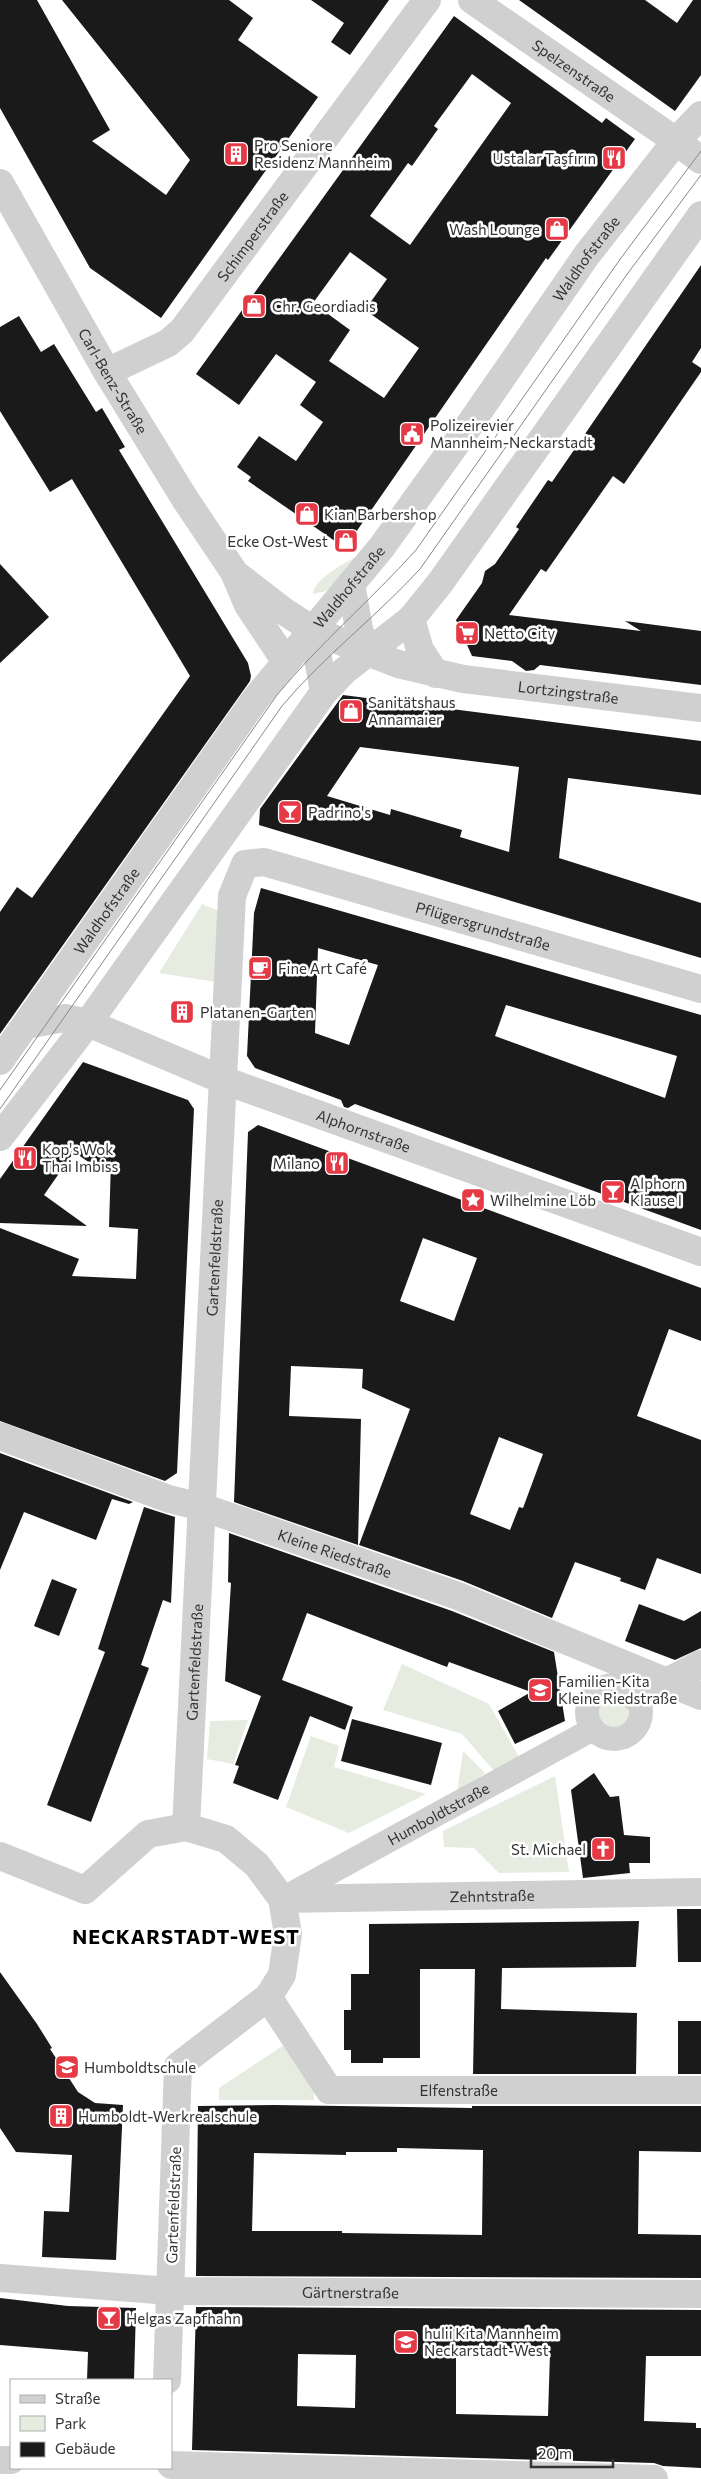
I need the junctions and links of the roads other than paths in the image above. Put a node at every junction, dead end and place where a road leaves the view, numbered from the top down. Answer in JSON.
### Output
{"nodes":[{"id":1,"x":427,"y":0,"type":"edge"},
{"id":2,"x":472,"y":0,"type":"edge"},
{"id":3,"x":701,"y":115,"type":"edge"},
{"id":4,"x":676,"y":141,"type":"junction"},
{"id":5,"x":701,"y":160,"type":"edge"},
{"id":6,"x":0,"y":183,"type":"edge"},
{"id":7,"x":701,"y":215,"type":"edge"},
{"id":8,"x":107,"y":372,"type":"junction"},
{"id":9,"x":234,"y":572,"type":"junction"},
{"id":10,"x":351,"y":584,"type":"junction"},
{"id":11,"x":411,"y":619,"type":"junction"},
{"id":12,"x":314,"y":630,"type":"junction"},
{"id":13,"x":367,"y":652,"type":"junction"},
{"id":14,"x":286,"y":662,"type":"junction"},
{"id":15,"x":436,"y":674,"type":"junction"},
{"id":16,"x":324,"y":692,"type":"junction"},
{"id":17,"x":701,"y":708,"type":"edge"},
{"id":18,"x":264,"y":862,"type":"joint"},
{"id":19,"x":701,"y":989,"type":"edge"},
{"id":20,"x":88,"y":1023,"type":"junction"},
{"id":21,"x":26,"y":1025,"type":"junction"},
{"id":22,"x":0,"y":1061,"type":"edge"},
{"id":23,"x":223,"y":1080,"type":"junction"},
{"id":24,"x":0,"y":1137,"type":"edge"},
{"id":25,"x":701,"y":1252,"type":"edge"},
{"id":26,"x":0,"y":1436,"type":"edge"},
{"id":27,"x":202,"y":1508,"type":"junction"},
{"id":28,"x":701,"y":1664,"type":"edge"},
{"id":29,"x":666,"y":1683,"type":"junction"},
{"id":30,"x":701,"y":1696,"type":"edge"},
{"id":31,"x":636,"y":1698,"type":"junction"},
{"id":32,"x":593,"y":1729,"type":"junction"},
{"id":33,"x":186,"y":1827,"type":"junction"},
{"id":34,"x":0,"y":1856,"type":"edge"},
{"id":35,"x":701,"y":1892,"type":"edge"},
{"id":36,"x":282,"y":1899,"type":"junction"},
{"id":37,"x":268,"y":1997,"type":"junction"},
{"id":38,"x":701,"y":2090,"type":"edge"},
{"id":39,"x":0,"y":2278,"type":"edge"},
{"id":40,"x":170,"y":2291,"type":"junction"},
{"id":41,"x":701,"y":2294,"type":"edge"},
{"id":42,"x":167,"y":2379,"type":"edge"},
{"id":43,"x":172,"y":2465,"type":"edge"},
{"id":44,"x":654,"y":2479,"type":"edge"}],
"edges":[{"from":1,"to":8,"type":"street","name":"Schimperstraße"},
{"from":2,"to":4,"type":"street","name":"Spelzenstraße"},
{"from":3,"to":4,"type":"street","name":"Waldhofstraße"},
{"from":4,"to":5,"type":"street","name":"Spelzenstraße"},
{"from":4,"to":10,"type":"street","name":"Waldhofstraße"},
{"from":6,"to":8,"type":"street","name":"Carl-Benz-Straße"},
{"from":7,"to":11,"type":"street"},
{"from":8,"to":9,"type":"street","name":"Carl-Benz-Straße"},
{"from":9,"to":12,"type":"street","name":"Carl-Benz-Straße"},
{"from":9,"to":14,"type":"street","name":"Carl-Benz-Straße"},
{"from":10,"to":12,"type":"street","name":"Waldhofstraße"},
{"from":10,"to":13,"type":"street"},
{"from":11,"to":13,"type":"street"},
{"from":11,"to":15,"type":"street"},
{"from":12,"to":13,"type":"street","name":"Carl-Benz-Straße"},
{"from":12,"to":14,"type":"street","name":"Waldhofstraße"},
{"from":12,"to":16,"type":"street"},
{"from":13,"to":15,"type":"street","name":"Lortzingstraße"},
{"from":13,"to":16,"type":"street"},
{"from":14,"to":21,"type":"street","name":"Waldhofstraße"},
{"from":15,"to":17,"type":"street","name":"Lortzingstraße"},
{"from":16,"to":20,"type":"street"},
{"from":18,"to":19,"type":"street","name":"Pflügersgrundstraße"},
{"from":18,"to":23,"type":"street","name":"Gartenfeldstraße"},
{"from":20,"to":21,"type":"street","name":"Alphornstraße"},
{"from":20,"to":23,"type":"street","name":"Alphornstraße"},
{"from":20,"to":24,"type":"street"},
{"from":21,"to":22,"type":"street","name":"Waldhofstraße"},
{"from":23,"to":25,"type":"street","name":"Alphornstraße"},
{"from":23,"to":27,"type":"street","name":"Gartenfeldstraße"},
{"from":26,"to":27,"type":"street","name":"Kleine Riedstraße"},
{"from":27,"to":29,"type":"street","name":"Kleine Riedstraße"},
{"from":27,"to":33,"type":"street","name":"Gartenfeldstraße"},
{"from":28,"to":29,"type":"street"},
{"from":29,"to":30,"type":"street","name":"Kleine Riedstraße"},
{"from":29,"to":31,"type":"street"},
{"from":31,"to":32,"type":"street"},
{"from":31,"to":32,"type":"street"},
{"from":32,"to":36,"type":"street","name":"Humboldtstraße"},
{"from":33,"to":34,"type":"street"},
{"from":33,"to":36,"type":"street","name":"Gartenfeldstraße"},
{"from":35,"to":36,"type":"street","name":"Zehntstraße"},
{"from":36,"to":37,"type":"street","name":"Gartenfeldstraße"},
{"from":37,"to":38,"type":"street","name":"Elfenstraße"},
{"from":37,"to":40,"type":"street","name":"Gartenfeldstraße"},
{"from":39,"to":40,"type":"street","name":"Gärtnerstraße"},
{"from":40,"to":41,"type":"street","name":"Gärtnerstraße"},
{"from":40,"to":42,"type":"street","name":"Gartenfeldstraße"},
{"from":43,"to":44,"type":"street"}]}
